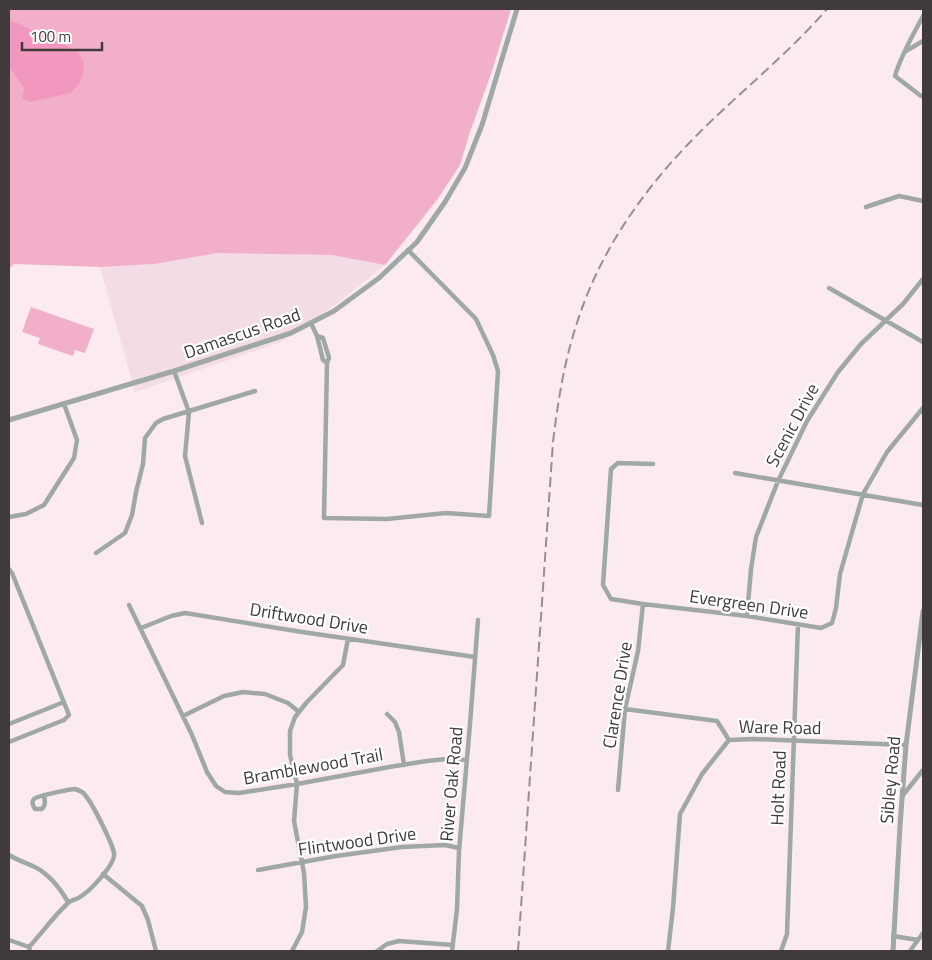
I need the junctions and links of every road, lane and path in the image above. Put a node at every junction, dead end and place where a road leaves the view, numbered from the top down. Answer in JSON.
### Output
{"nodes":[{"id":1,"x":517,"y":9,"type":"edge"},
{"id":2,"x":923,"y":16,"type":"edge"},
{"id":3,"x":923,"y":40,"type":"edge"},
{"id":4,"x":904,"y":52,"type":"junction"},
{"id":5,"x":923,"y":96,"type":"edge"},
{"id":6,"x":923,"y":200,"type":"edge"},
{"id":7,"x":866,"y":207,"type":"dead end"},
{"id":8,"x":408,"y":250,"type":"junction"},
{"id":9,"x":923,"y":279,"type":"edge"},
{"id":10,"x":829,"y":288,"type":"dead end"},
{"id":11,"x":886,"y":321,"type":"junction"},
{"id":12,"x":311,"y":323,"type":"junction"},
{"id":13,"x":923,"y":342,"type":"edge"},
{"id":14,"x":174,"y":371,"type":"junction"},
{"id":15,"x":255,"y":392,"type":"dead end"},
{"id":16,"x":64,"y":404,"type":"junction"},
{"id":17,"x":923,"y":408,"type":"edge"},
{"id":18,"x":189,"y":412,"type":"junction"},
{"id":19,"x":9,"y":420,"type":"edge"},
{"id":20,"x":653,"y":464,"type":"dead end"},
{"id":21,"x":735,"y":473,"type":"dead end"},
{"id":22,"x":778,"y":481,"type":"junction"},
{"id":23,"x":863,"y":494,"type":"junction"},
{"id":24,"x":923,"y":505,"type":"edge"},
{"id":25,"x":9,"y":517,"type":"edge"},
{"id":26,"x":202,"y":523,"type":"dead end"},
{"id":27,"x":96,"y":553,"type":"dead end"},
{"id":28,"x":9,"y":569,"type":"edge"},
{"id":29,"x":129,"y":604,"type":"dead end"},
{"id":30,"x":642,"y":604,"type":"junction"},
{"id":31,"x":923,"y":611,"type":"edge"},
{"id":32,"x":747,"y":616,"type":"junction"},
{"id":33,"x":478,"y":620,"type":"dead end"},
{"id":34,"x":798,"y":624,"type":"junction"},
{"id":35,"x":140,"y":628,"type":"junction"},
{"id":36,"x":348,"y":639,"type":"junction"},
{"id":37,"x":475,"y":657,"type":"junction"},
{"id":38,"x":64,"y":702,"type":"junction"},
{"id":39,"x":625,"y":709,"type":"junction"},
{"id":40,"x":299,"y":712,"type":"junction"},
{"id":41,"x":387,"y":714,"type":"dead end"},
{"id":42,"x":182,"y":716,"type":"junction"},
{"id":43,"x":9,"y":724,"type":"edge"},
{"id":44,"x":729,"y":740,"type":"junction"},
{"id":45,"x":794,"y":740,"type":"junction"},
{"id":46,"x":9,"y":742,"type":"edge"},
{"id":47,"x":906,"y":745,"type":"junction"},
{"id":48,"x":467,"y":760,"type":"junction"},
{"id":49,"x":404,"y":764,"type":"junction"},
{"id":50,"x":923,"y":770,"type":"edge"},
{"id":51,"x":297,"y":784,"type":"junction"},
{"id":52,"x":618,"y":790,"type":"dead end"},
{"id":53,"x":44,"y":795,"type":"dead end"},
{"id":54,"x":903,"y":795,"type":"junction"},
{"id":55,"x":459,"y":848,"type":"junction"},
{"id":56,"x":9,"y":855,"type":"edge"},
{"id":57,"x":302,"y":862,"type":"junction"},
{"id":58,"x":258,"y":870,"type":"dead end"},
{"id":59,"x":103,"y":874,"type":"junction"},
{"id":60,"x":68,"y":902,"type":"junction"},
{"id":61,"x":923,"y":933,"type":"edge"},
{"id":62,"x":893,"y":936,"type":"junction"},
{"id":63,"x":9,"y":940,"type":"edge"},
{"id":64,"x":918,"y":940,"type":"junction"},
{"id":65,"x":453,"y":945,"type":"junction"},
{"id":66,"x":30,"y":949,"type":"edge"},
{"id":67,"x":156,"y":951,"type":"edge"},
{"id":68,"x":292,"y":951,"type":"edge"},
{"id":69,"x":377,"y":951,"type":"edge"},
{"id":70,"x":452,"y":951,"type":"edge"},
{"id":71,"x":668,"y":951,"type":"edge"},
{"id":72,"x":781,"y":951,"type":"edge"},
{"id":73,"x":892,"y":951,"type":"edge"},
{"id":74,"x":910,"y":951,"type":"edge"}],
"edges":[{"from":1,"to":8,"type":"street","name":"Damascus Road"},
{"from":2,"to":4,"type":"street"},
{"from":3,"to":4,"type":"street"},
{"from":4,"to":5,"type":"street"},
{"from":6,"to":7,"type":"street"},
{"from":8,"to":12,"type":"street","name":"Damascus Road"},
{"from":8,"to":12,"type":"street"},
{"from":9,"to":11,"type":"street","name":"Scenic Drive"},
{"from":10,"to":11,"type":"street"},
{"from":11,"to":13,"type":"street"},
{"from":11,"to":22,"type":"street","name":"Scenic Drive"},
{"from":12,"to":14,"type":"street","name":"Damascus Road"},
{"from":14,"to":16,"type":"street","name":"Damascus Road"},
{"from":14,"to":18,"type":"street"},
{"from":15,"to":18,"type":"street"},
{"from":16,"to":19,"type":"street","name":"Damascus Road"},
{"from":16,"to":25,"type":"street"},
{"from":17,"to":23,"type":"street","name":"Evergreen Drive"},
{"from":18,"to":26,"type":"street"},
{"from":18,"to":27,"type":"street"},
{"from":20,"to":30,"type":"street","name":"Evergreen Drive"},
{"from":21,"to":22,"type":"street"},
{"from":22,"to":23,"type":"street"},
{"from":22,"to":32,"type":"street","name":"Scenic Drive"},
{"from":23,"to":24,"type":"street"},
{"from":23,"to":34,"type":"street","name":"Evergreen Drive"},
{"from":28,"to":38,"type":"street"},
{"from":29,"to":35,"type":"street","name":"Bramblewood Trail"},
{"from":30,"to":32,"type":"street","name":"Evergreen Drive"},
{"from":30,"to":39,"type":"street","name":"Clarence Drive"},
{"from":31,"to":47,"type":"street","name":"Sibley Road"},
{"from":32,"to":34,"type":"street","name":"Evergreen Drive"},
{"from":33,"to":37,"type":"street","name":"River Oak Road"},
{"from":34,"to":45,"type":"street","name":"Holt Road"},
{"from":35,"to":36,"type":"street","name":"Driftwood Drive"},
{"from":35,"to":42,"type":"street","name":"Bramblewood Trail"},
{"from":36,"to":37,"type":"street","name":"Driftwood Drive"},
{"from":36,"to":40,"type":"street"},
{"from":37,"to":48,"type":"street","name":"River Oak Road"},
{"from":38,"to":43,"type":"street"},
{"from":38,"to":46,"type":"street"},
{"from":39,"to":44,"type":"street"},
{"from":39,"to":52,"type":"street","name":"Clarence Drive"},
{"from":40,"to":42,"type":"street"},
{"from":40,"to":51,"type":"street"},
{"from":41,"to":49,"type":"street"},
{"from":42,"to":51,"type":"street","name":"Bramblewood Trail"},
{"from":44,"to":45,"type":"street","name":"Ware Road"},
{"from":44,"to":71,"type":"street","name":"Ware Road"},
{"from":45,"to":47,"type":"street","name":"Ware Road"},
{"from":45,"to":72,"type":"street","name":"Holt Road"},
{"from":47,"to":54,"type":"street","name":"Sibley Road"},
{"from":48,"to":49,"type":"street","name":"Bramblewood Trail"},
{"from":48,"to":55,"type":"street","name":"River Oak Road"},
{"from":49,"to":51,"type":"street","name":"Bramblewood Trail"},
{"from":50,"to":54,"type":"street"},
{"from":51,"to":57,"type":"street"},
{"from":53,"to":59,"type":"street"},
{"from":54,"to":62,"type":"street","name":"Sibley Road"},
{"from":55,"to":57,"type":"street","name":"Flintwood Drive"},
{"from":55,"to":65,"type":"street","name":"River Oak Road"},
{"from":56,"to":60,"type":"street"},
{"from":57,"to":58,"type":"street","name":"Flintwood Drive"},
{"from":57,"to":68,"type":"street"},
{"from":59,"to":60,"type":"street"},
{"from":59,"to":67,"type":"street"},
{"from":60,"to":66,"type":"street"},
{"from":61,"to":64,"type":"street"},
{"from":62,"to":64,"type":"street"},
{"from":62,"to":73,"type":"street","name":"Sibley Road"},
{"from":63,"to":66,"type":"street"},
{"from":64,"to":74,"type":"street"},
{"from":65,"to":69,"type":"street"},
{"from":65,"to":70,"type":"street","name":"River Oak Road"}]}
